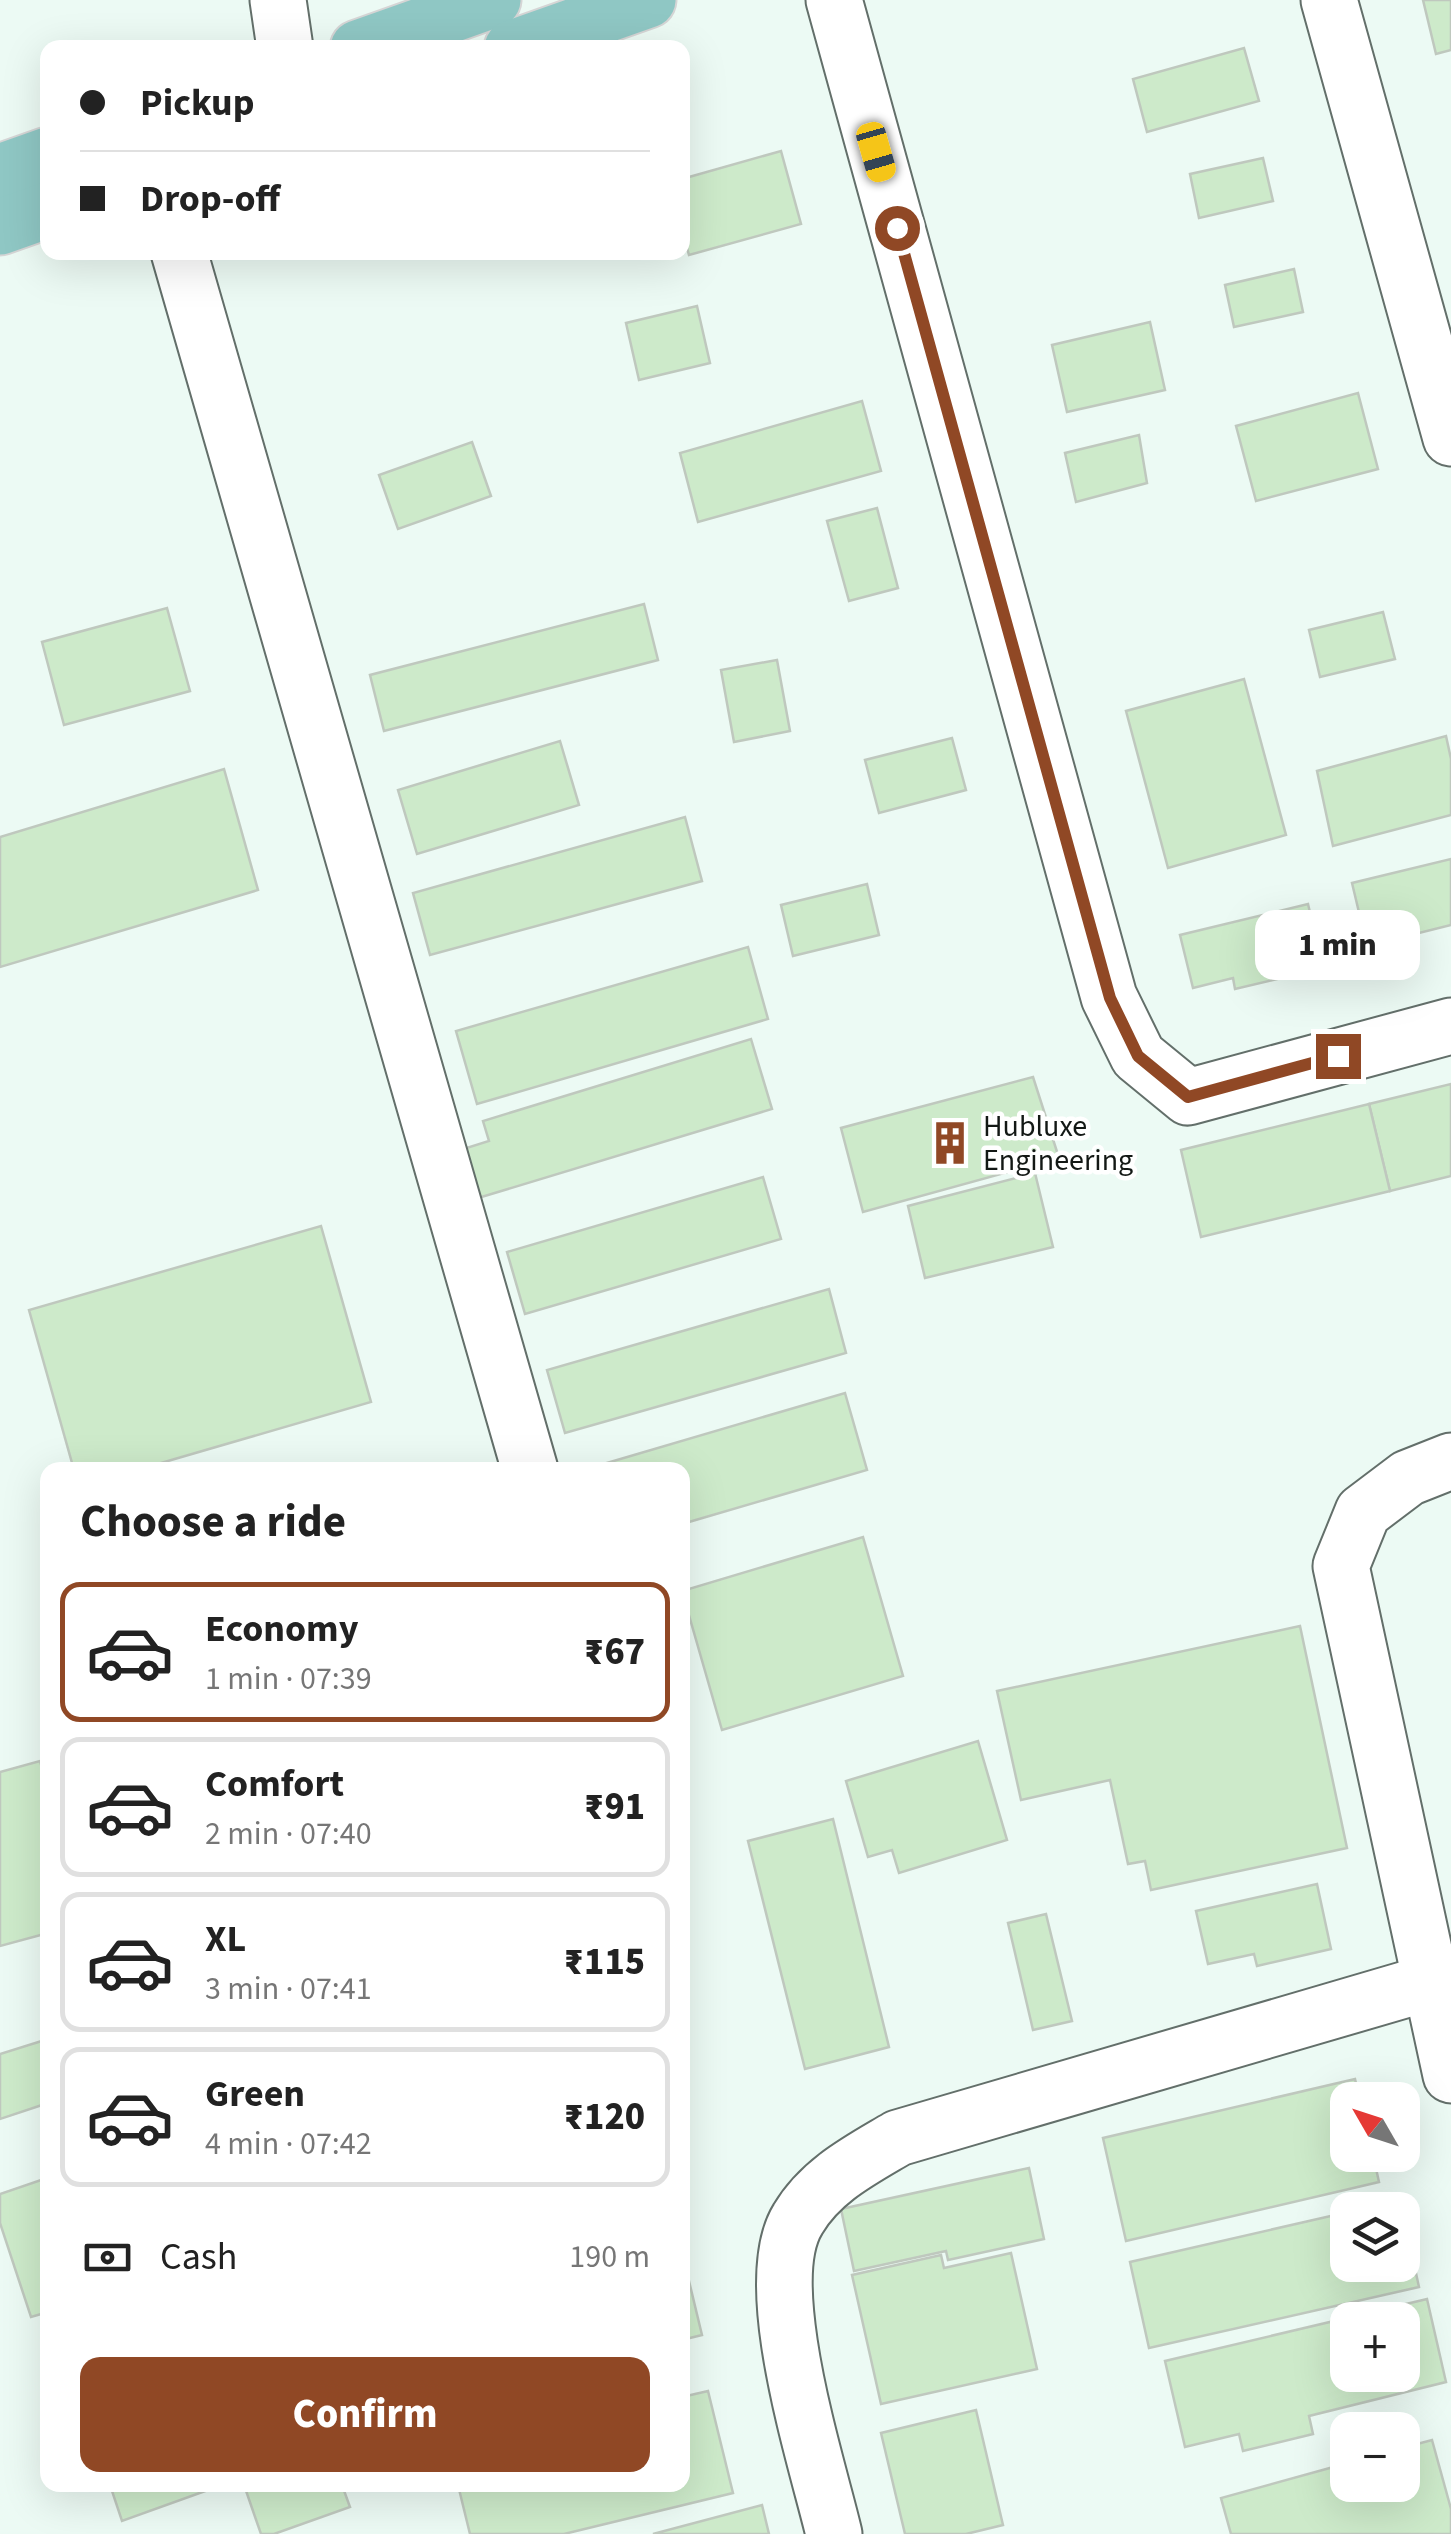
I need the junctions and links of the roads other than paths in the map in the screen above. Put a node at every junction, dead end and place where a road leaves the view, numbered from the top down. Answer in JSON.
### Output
{"nodes":[{"id":1,"x":278,"y":0,"type":"edge"},
{"id":2,"x":493,"y":0,"type":"edge"},
{"id":3,"x":648,"y":0,"type":"edge"},
{"id":4,"x":834,"y":0,"type":"edge"},
{"id":5,"x":1329,"y":0,"type":"edge"},
{"id":6,"x":284,"y":40,"type":"edge"},
{"id":7,"x":380,"y":40,"type":"edge"},
{"id":8,"x":535,"y":40,"type":"edge"},
{"id":9,"x":40,"y":157,"type":"edge"},
{"id":10,"x":0,"y":172,"type":"edge"},
{"id":11,"x":40,"y":213,"type":"edge"},
{"id":12,"x":0,"y":227,"type":"edge"},
{"id":13,"x":180,"y":260,"type":"edge"},
{"id":14,"x":1451,"y":438,"type":"edge"},
{"id":15,"x":1451,"y":1026,"type":"edge"},
{"id":16,"x":1451,"y":1461,"type":"edge"},
{"id":17,"x":528,"y":1462,"type":"edge"},
{"id":18,"x":1441,"y":1977,"type":"edge"},
{"id":19,"x":1451,"y":2074,"type":"edge"},
{"id":20,"x":834,"y":2534,"type":"edge"}],
"edges":[{"from":1,"to":6,"type":"street"},
{"from":2,"to":7,"type":"main road"},
{"from":3,"to":8,"type":"main road"},
{"from":4,"to":15,"type":"street"},
{"from":5,"to":14,"type":"street"},
{"from":9,"to":10,"type":"main road"},
{"from":11,"to":12,"type":"main road"},
{"from":13,"to":17,"type":"street"},
{"from":16,"to":18,"type":"street"},
{"from":18,"to":19,"type":"street"},
{"from":18,"to":20,"type":"street"}]}
